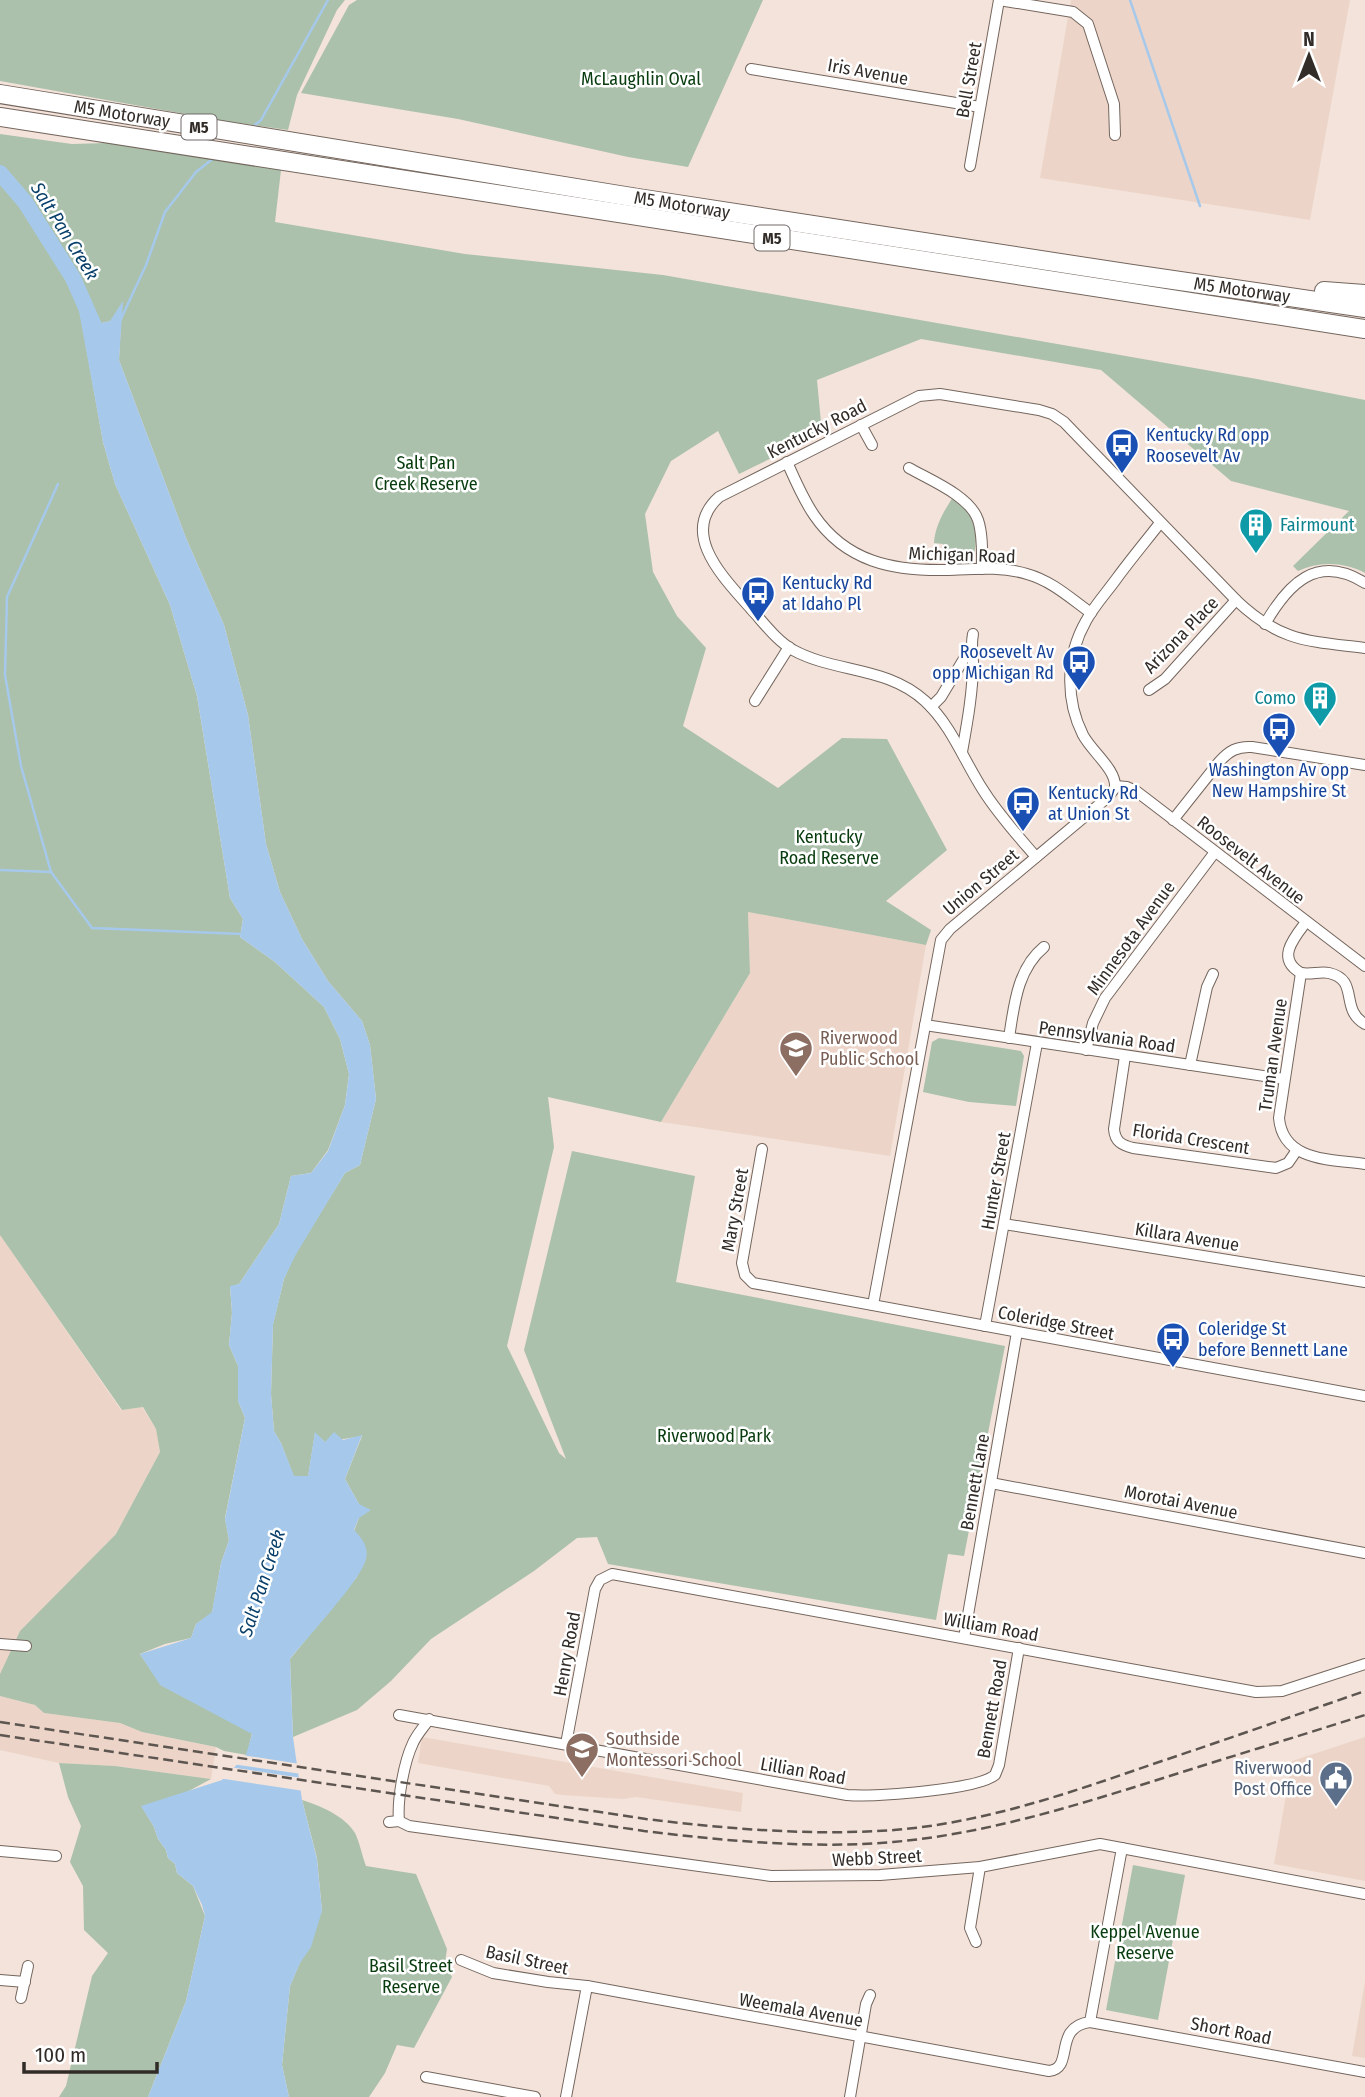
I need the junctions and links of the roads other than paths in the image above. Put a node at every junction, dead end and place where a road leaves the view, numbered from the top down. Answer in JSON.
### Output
{"nodes":[{"id":1,"x":999,"y":0,"type":"edge"},
{"id":2,"x":751,"y":68,"type":"dead end"},
{"id":3,"x":0,"y":88,"type":"edge"},
{"id":4,"x":0,"y":94,"type":"edge"},
{"id":5,"x":82,"y":107,"type":"junction"},
{"id":6,"x":980,"y":107,"type":"junction"},
{"id":7,"x":0,"y":117,"type":"edge"},
{"id":8,"x":0,"y":123,"type":"edge"},
{"id":9,"x":91,"y":131,"type":"junction"},
{"id":10,"x":1115,"y":135,"type":"dead end"},
{"id":11,"x":970,"y":166,"type":"dead end"},
{"id":12,"x":1184,"y":281,"type":"junction"},
{"id":13,"x":1365,"y":294,"type":"edge"},
{"id":14,"x":1365,"y":308,"type":"edge"},
{"id":15,"x":1232,"y":309,"type":"junction"},
{"id":16,"x":1365,"y":329,"type":"edge"},
{"id":17,"x":1365,"y":338,"type":"edge"},
{"id":18,"x":861,"y":425,"type":"junction"},
{"id":19,"x":872,"y":445,"type":"dead end"},
{"id":20,"x":786,"y":462,"type":"junction"},
{"id":21,"x":909,"y":468,"type":"dead end"},
{"id":22,"x":1160,"y":523,"type":"junction"},
{"id":23,"x":982,"y":569,"type":"junction"},
{"id":24,"x":1365,"y":583,"type":"edge"},
{"id":25,"x":1236,"y":600,"type":"junction"},
{"id":26,"x":1091,"y":613,"type":"junction"},
{"id":27,"x":1265,"y":624,"type":"junction"},
{"id":28,"x":973,"y":634,"type":"dead end"},
{"id":29,"x":789,"y":647,"type":"junction"},
{"id":30,"x":971,"y":647,"type":"junction"},
{"id":31,"x":1365,"y":648,"type":"edge"},
{"id":32,"x":1149,"y":690,"type":"dead end"},
{"id":33,"x":755,"y":701,"type":"dead end"},
{"id":34,"x":931,"y":707,"type":"junction"},
{"id":35,"x":962,"y":752,"type":"junction"},
{"id":36,"x":1365,"y":765,"type":"edge"},
{"id":37,"x":1115,"y":786,"type":"junction"},
{"id":38,"x":1187,"y":802,"type":"junction"},
{"id":39,"x":1173,"y":820,"type":"junction"},
{"id":40,"x":1196,"y":837,"type":"junction"},
{"id":41,"x":1215,"y":852,"type":"junction"},
{"id":42,"x":1036,"y":857,"type":"junction"},
{"id":43,"x":1306,"y":922,"type":"junction"},
{"id":44,"x":1044,"y":947,"type":"dead end"},
{"id":45,"x":1365,"y":966,"type":"edge"},
{"id":46,"x":1301,"y":973,"type":"junction"},
{"id":47,"x":1213,"y":974,"type":"dead end"},
{"id":48,"x":1365,"y":1024,"type":"edge"},
{"id":49,"x":925,"y":1026,"type":"junction"},
{"id":50,"x":1009,"y":1038,"type":"junction"},
{"id":51,"x":1037,"y":1043,"type":"junction"},
{"id":52,"x":1086,"y":1050,"type":"junction"},
{"id":53,"x":1125,"y":1056,"type":"junction"},
{"id":54,"x":1190,"y":1065,"type":"junction"},
{"id":55,"x":1284,"y":1079,"type":"junction"},
{"id":56,"x":762,"y":1149,"type":"dead end"},
{"id":57,"x":1297,"y":1150,"type":"junction"},
{"id":58,"x":1365,"y":1164,"type":"edge"},
{"id":59,"x":1004,"y":1224,"type":"junction"},
{"id":60,"x":745,"y":1275,"type":"joint"},
{"id":61,"x":1365,"y":1282,"type":"edge"},
{"id":62,"x":873,"y":1305,"type":"junction"},
{"id":63,"x":985,"y":1326,"type":"junction"},
{"id":64,"x":1017,"y":1332,"type":"junction"},
{"id":65,"x":1365,"y":1396,"type":"edge"},
{"id":66,"x":991,"y":1483,"type":"junction"},
{"id":67,"x":1365,"y":1553,"type":"edge"},
{"id":68,"x":608,"y":1575,"type":"joint"},
{"id":69,"x":964,"y":1638,"type":"junction"},
{"id":70,"x":0,"y":1644,"type":"edge"},
{"id":71,"x":26,"y":1646,"type":"dead end"},
{"id":72,"x":1019,"y":1648,"type":"junction"},
{"id":73,"x":1365,"y":1664,"type":"edge"},
{"id":74,"x":398,"y":1714,"type":"dead end"},
{"id":75,"x":429,"y":1719,"type":"junction"},
{"id":76,"x":566,"y":1744,"type":"junction"},
{"id":77,"x":995,"y":1775,"type":"joint"},
{"id":78,"x":1122,"y":1848,"type":"junction"},
{"id":79,"x":0,"y":1851,"type":"edge"},
{"id":80,"x":56,"y":1856,"type":"dead end"},
{"id":81,"x":980,"y":1867,"type":"junction"},
{"id":82,"x":1365,"y":1894,"type":"edge"},
{"id":83,"x":975,"y":1942,"type":"dead end"},
{"id":84,"x":461,"y":1960,"type":"dead end"},
{"id":85,"x":28,"y":1966,"type":"dead end"},
{"id":86,"x":0,"y":1980,"type":"edge"},
{"id":87,"x":25,"y":1982,"type":"junction"},
{"id":88,"x":587,"y":1986,"type":"junction"},
{"id":89,"x":870,"y":1995,"type":"dead end"},
{"id":90,"x":21,"y":1998,"type":"dead end"},
{"id":91,"x":1090,"y":2022,"type":"junction"},
{"id":92,"x":860,"y":2037,"type":"junction"},
{"id":93,"x":1365,"y":2072,"type":"edge"},
{"id":94,"x":426,"y":2077,"type":"dead end"},
{"id":95,"x":508,"y":2095,"type":"edge"},
{"id":96,"x":535,"y":2097,"type":"edge"},
{"id":97,"x":566,"y":2097,"type":"edge"},
{"id":98,"x":850,"y":2097,"type":"edge"}],
"edges":[{"from":1,"to":6,"type":"street","name":"Bell Street"},
{"from":1,"to":10,"type":"street"},
{"from":2,"to":6,"type":"street","name":"Iris Avenue"},
{"from":3,"to":5,"type":"highway","number":"M5"},
{"from":4,"to":5,"type":"highway","name":"M5 Motorway","number":"M5"},
{"from":5,"to":12,"type":"highway","name":"M5 Motorway","number":"M5"},
{"from":6,"to":11,"type":"street","name":"Bell Street"},
{"from":7,"to":9,"type":"highway","name":"M5 Motorway","number":"M5"},
{"from":8,"to":9,"type":"highway"},
{"from":9,"to":15,"type":"highway","name":"M5 Motorway","number":"M5"},
{"from":12,"to":13,"type":"highway"},
{"from":12,"to":14,"type":"highway","name":"M5 Motorway","number":"M5"},
{"from":15,"to":16,"type":"highway","name":"M5 Motorway","number":"M5"},
{"from":15,"to":17,"type":"highway"},
{"from":18,"to":19,"type":"street"},
{"from":18,"to":20,"type":"street","name":"Kentucky Road"},
{"from":18,"to":22,"type":"street","name":"Kentucky Road"},
{"from":20,"to":23,"type":"street","name":"Michigan Road"},
{"from":20,"to":29,"type":"street","name":"Kentucky Road"},
{"from":21,"to":23,"type":"street"},
{"from":22,"to":25,"type":"street","name":"Kentucky Road"},
{"from":22,"to":26,"type":"street"},
{"from":23,"to":26,"type":"street","name":"Michigan Road"},
{"from":24,"to":27,"type":"street"},
{"from":25,"to":27,"type":"street","name":"Kentucky Road"},
{"from":25,"to":32,"type":"street","name":"Arizona Place"},
{"from":26,"to":37,"type":"street"},
{"from":27,"to":31,"type":"street","name":"Kentucky Road"},
{"from":28,"to":30,"type":"street"},
{"from":29,"to":33,"type":"street"},
{"from":29,"to":34,"type":"street","name":"Kentucky Road"},
{"from":30,"to":34,"type":"street"},
{"from":30,"to":35,"type":"street"},
{"from":34,"to":35,"type":"street","name":"Kentucky Road"},
{"from":35,"to":42,"type":"street","name":"Kentucky Road"},
{"from":36,"to":38,"type":"street"},
{"from":37,"to":39,"type":"street","name":"Roosevelt Avenue"},
{"from":37,"to":42,"type":"street","name":"Union Street"},
{"from":38,"to":39,"type":"street"},
{"from":38,"to":40,"type":"street"},
{"from":39,"to":40,"type":"street","name":"Roosevelt Avenue"},
{"from":40,"to":41,"type":"street","name":"Roosevelt Avenue"},
{"from":41,"to":43,"type":"street","name":"Roosevelt Avenue"},
{"from":41,"to":52,"type":"street","name":"Minnesota Avenue"},
{"from":42,"to":49,"type":"street","name":"Union Street"},
{"from":43,"to":45,"type":"street","name":"Roosevelt Avenue"},
{"from":43,"to":46,"type":"street","name":"Truman Avenue"},
{"from":44,"to":50,"type":"street"},
{"from":46,"to":48,"type":"street"},
{"from":46,"to":55,"type":"street","name":"Truman Avenue"},
{"from":47,"to":54,"type":"street"},
{"from":49,"to":50,"type":"street","name":"Pennsylvania Road"},
{"from":49,"to":62,"type":"street","name":"Union Street"},
{"from":50,"to":51,"type":"street","name":"Pennsylvania Road"},
{"from":51,"to":52,"type":"street","name":"Pennsylvania Road"},
{"from":51,"to":59,"type":"street","name":"Hunter Street"},
{"from":52,"to":53,"type":"street","name":"Pennsylvania Road"},
{"from":53,"to":54,"type":"street","name":"Pennsylvania Road"},
{"from":53,"to":57,"type":"street","name":"Florida Crescent"},
{"from":54,"to":55,"type":"street","name":"Pennsylvania Road"},
{"from":55,"to":57,"type":"street","name":"Truman Avenue"},
{"from":56,"to":60,"type":"street","name":"Mary Street"},
{"from":57,"to":58,"type":"street"},
{"from":59,"to":61,"type":"street","name":"Killara Avenue"},
{"from":59,"to":63,"type":"street","name":"Hunter Street"},
{"from":60,"to":62,"type":"street","name":"Coleridge Street"},
{"from":62,"to":63,"type":"street","name":"Coleridge Street"},
{"from":63,"to":64,"type":"street","name":"Coleridge Street"},
{"from":64,"to":65,"type":"street","name":"Coleridge Street"},
{"from":64,"to":66,"type":"street","name":"Bennett Lane"},
{"from":66,"to":67,"type":"street","name":"Morotai Avenue"},
{"from":66,"to":69,"type":"street","name":"Bennett Lane"},
{"from":68,"to":69,"type":"street","name":"William Road"},
{"from":68,"to":76,"type":"street","name":"Henry Road"},
{"from":69,"to":72,"type":"street","name":"William Road"},
{"from":70,"to":71,"type":"street"},
{"from":72,"to":73,"type":"street","name":"William Road"},
{"from":72,"to":77,"type":"street","name":"Bennett Road"},
{"from":74,"to":75,"type":"street","name":"Lillian Road"},
{"from":75,"to":76,"type":"street","name":"Lillian Road"},
{"from":75,"to":81,"type":"street","name":"Webb Street"},
{"from":76,"to":77,"type":"street","name":"Lillian Road"},
{"from":78,"to":81,"type":"street","name":"Webb Street"},
{"from":78,"to":82,"type":"street","name":"Webb Street"},
{"from":78,"to":91,"type":"street"},
{"from":79,"to":80,"type":"street"},
{"from":81,"to":83,"type":"street"},
{"from":84,"to":88,"type":"street","name":"Basil Street"},
{"from":85,"to":87,"type":"street"},
{"from":86,"to":87,"type":"street"},
{"from":87,"to":90,"type":"street"},
{"from":88,"to":92,"type":"street","name":"Weemala Avenue"},
{"from":88,"to":97,"type":"street"},
{"from":89,"to":92,"type":"street"},
{"from":91,"to":92,"type":"street","name":"Weemala Avenue"},
{"from":91,"to":93,"type":"street","name":"Short Road"},
{"from":92,"to":98,"type":"street"},
{"from":94,"to":95,"type":"street"},
{"from":95,"to":96,"type":"street"}]}
